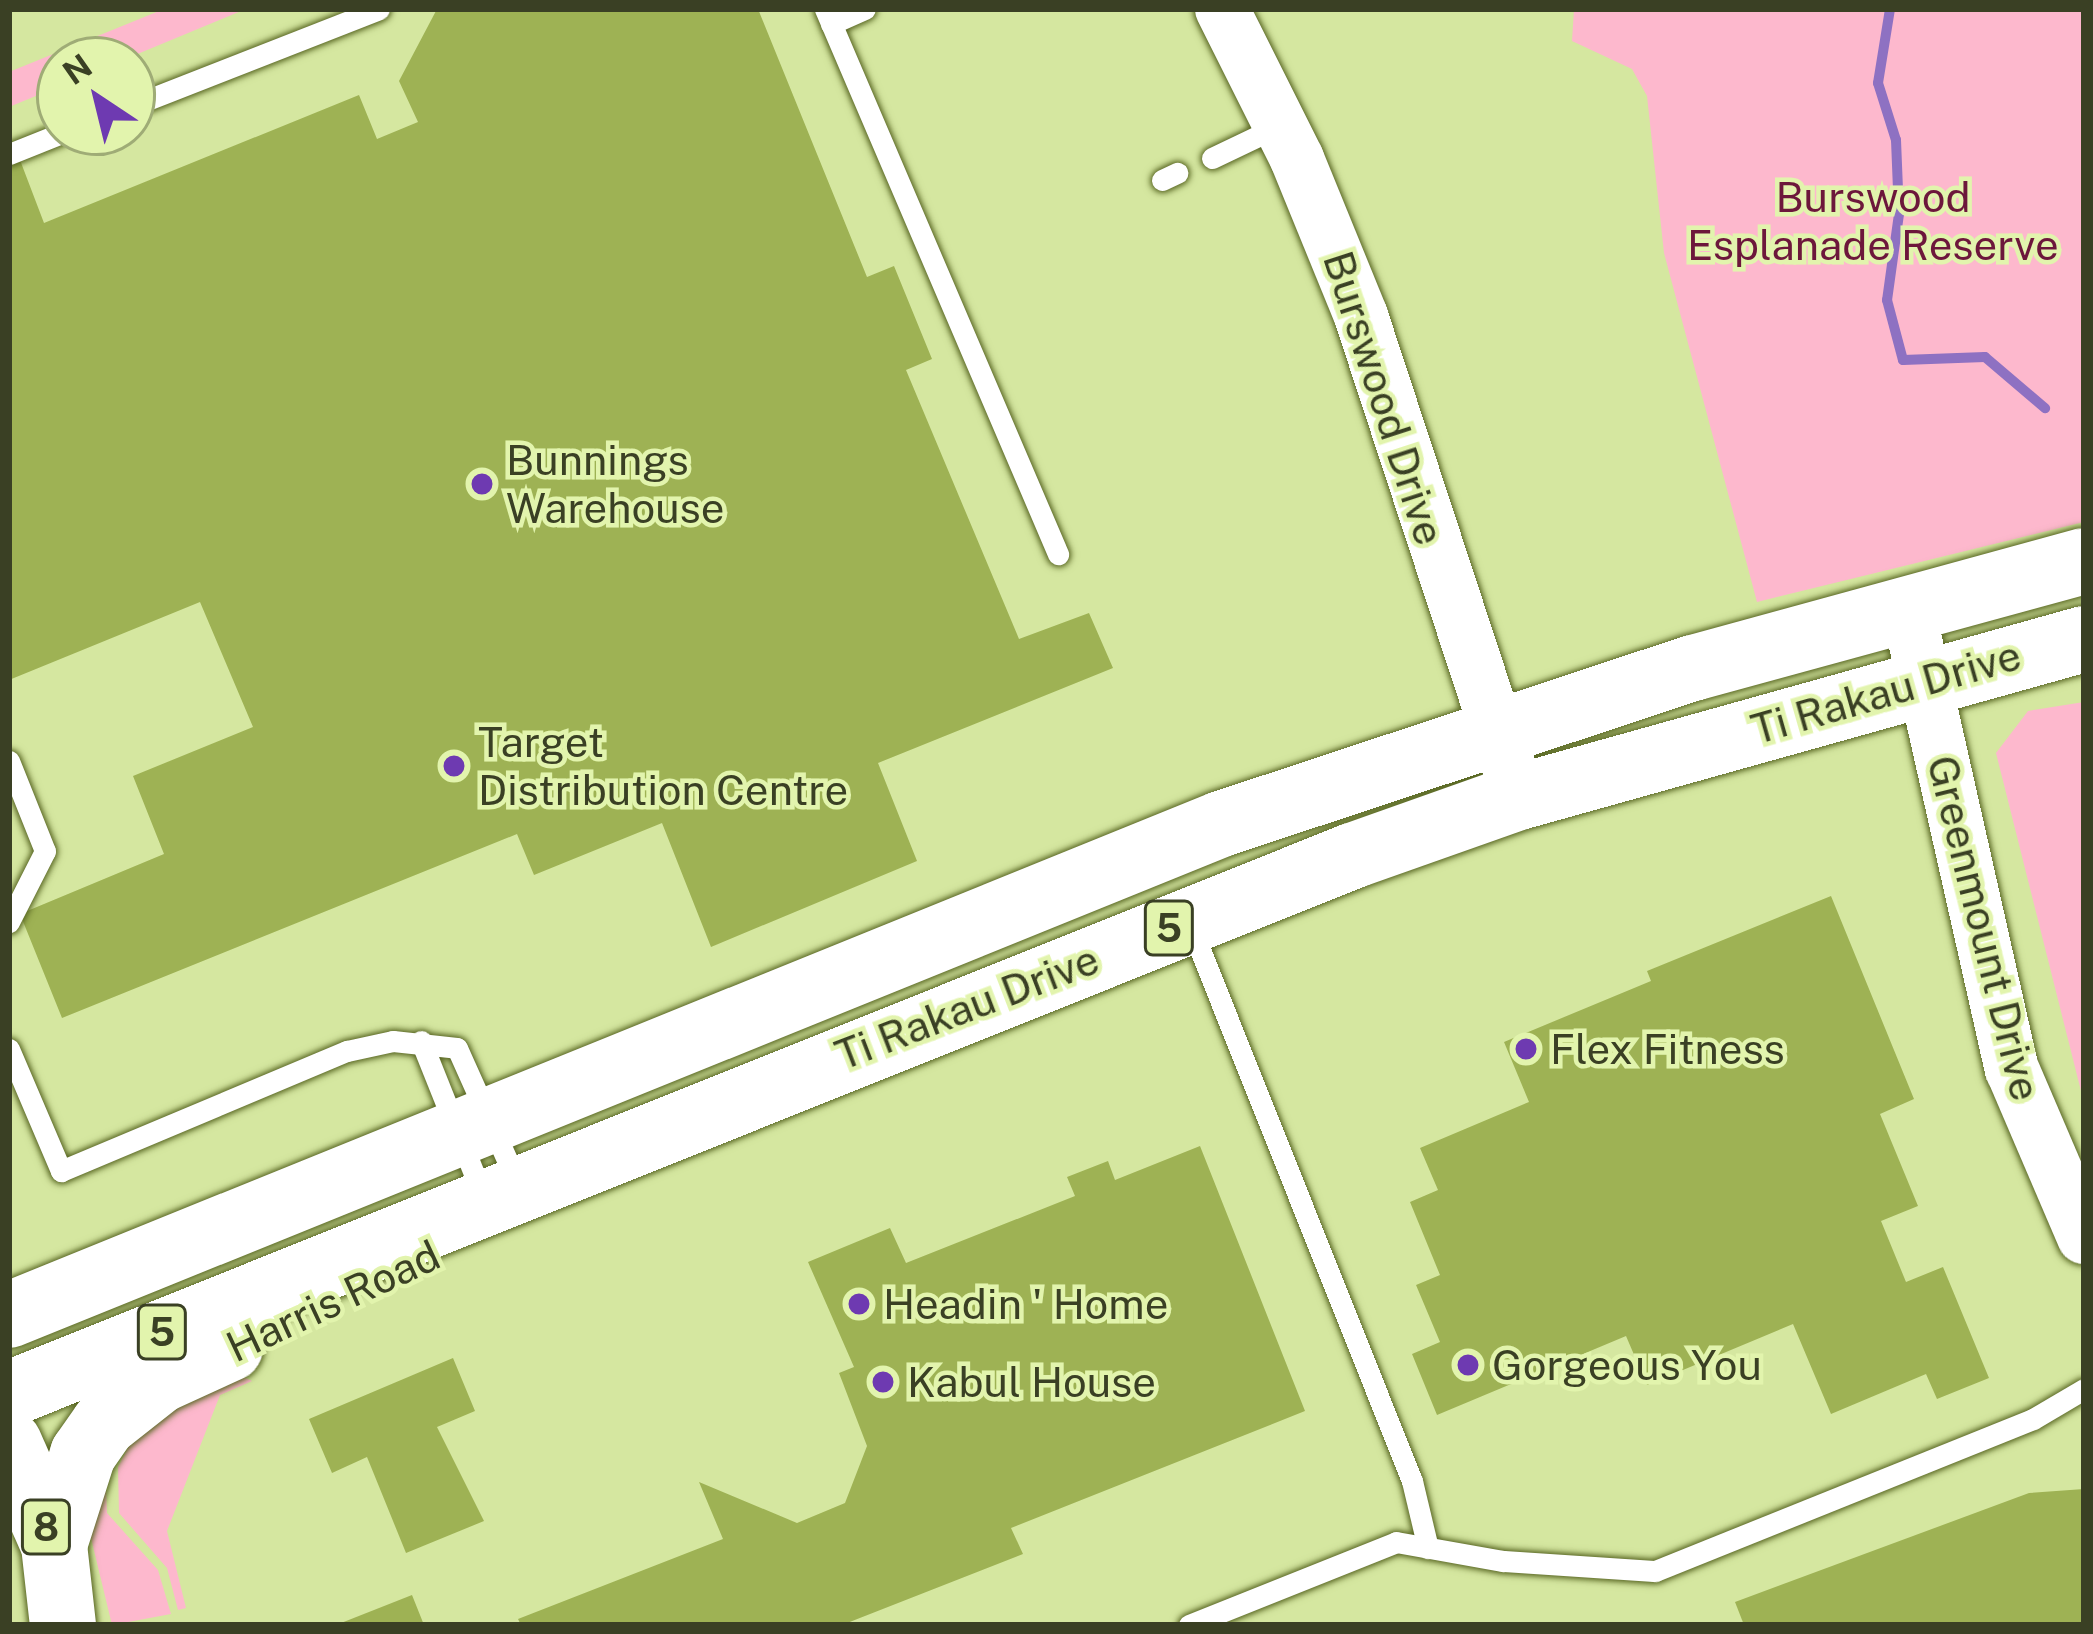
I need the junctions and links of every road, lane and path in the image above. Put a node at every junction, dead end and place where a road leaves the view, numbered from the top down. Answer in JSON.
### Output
{"nodes":[{"id":1,"x":379,"y":9,"type":"edge"},
{"id":2,"x":865,"y":9,"type":"edge"},
{"id":3,"x":1222,"y":9,"type":"edge"},
{"id":4,"x":828,"y":16,"type":"edge"},
{"id":5,"x":156,"y":97,"type":"edge"},
{"id":6,"x":1281,"y":125,"type":"junction"},
{"id":7,"x":1212,"y":158,"type":"dead end"},
{"id":8,"x":1058,"y":554,"type":"dead end"},
{"id":9,"x":2084,"y":561,"type":"edge"},
{"id":10,"x":1908,"y":609,"type":"junction"},
{"id":11,"x":2084,"y":639,"type":"edge"},
{"id":12,"x":1924,"y":682,"type":"junction"},
{"id":13,"x":1492,"y":730,"type":"junction"},
{"id":14,"x":9,"y":761,"type":"edge"},
{"id":15,"x":1520,"y":797,"type":"junction"},
{"id":16,"x":1189,"y":921,"type":"junction"},
{"id":17,"x":9,"y":922,"type":"edge"},
{"id":18,"x":975,"y":924,"type":"junction"},
{"id":19,"x":421,"y":1041,"type":"junction"},
{"id":20,"x":9,"y":1049,"type":"edge"},
{"id":21,"x":681,"y":1121,"type":"junction"},
{"id":22,"x":474,"y":1128,"type":"junction"},
{"id":23,"x":503,"y":1194,"type":"junction"},
{"id":24,"x":2084,"y":1237,"type":"edge"},
{"id":25,"x":9,"y":1315,"type":"edge"},
{"id":26,"x":2084,"y":1389,"type":"edge"},
{"id":27,"x":9,"y":1394,"type":"edge"},
{"id":28,"x":9,"y":1443,"type":"edge"},
{"id":29,"x":1427,"y":1548,"type":"junction"},
{"id":30,"x":21,"y":1562,"type":"edge"},
{"id":31,"x":62,"y":1621,"type":"edge"},
{"id":32,"x":1190,"y":1625,"type":"edge"}],
"edges":[{"from":1,"to":5,"type":"lane"},
{"from":2,"to":4,"type":"lane"},
{"from":3,"to":6,"type":"street","name":"Burswood Drive"},
{"from":4,"to":8,"type":"lane"},
{"from":6,"to":7,"type":"lane"},
{"from":6,"to":13,"type":"street","name":"Burswood Drive"},
{"from":9,"to":10,"type":"main road","name":"Ti Rakau Drive","number":"5"},
{"from":10,"to":12,"type":"street","name":"Greenmount Drive"},
{"from":10,"to":13,"type":"main road","name":"Ti Rakau Drive","number":"5"},
{"from":11,"to":12,"type":"main road","name":"Ti Rakau Drive","number":"5"},
{"from":12,"to":15,"type":"main road","name":"Ti Rakau Drive","number":"5"},
{"from":12,"to":24,"type":"street","name":"Greenmount Drive"},
{"from":13,"to":15,"type":"street","name":"Burswood Drive"},
{"from":13,"to":18,"type":"main road","name":"Ti Rakau Drive","number":"5"},
{"from":14,"to":17,"type":"lane"},
{"from":15,"to":16,"type":"main road","name":"Ti Rakau Drive","number":"5"},
{"from":16,"to":18,"type":"main road"},
{"from":16,"to":21,"type":"main road","name":"Ti Rakau Drive","number":"5"},
{"from":16,"to":29,"type":"lane"},
{"from":18,"to":22,"type":"main road","name":"Ti Rakau Drive","number":"5"},
{"from":19,"to":20,"type":"lane"},
{"from":19,"to":22,"type":"lane"},
{"from":19,"to":22,"type":"lane"},
{"from":21,"to":23,"type":"main road","name":"Ti Rakau Drive","number":"5"},
{"from":21,"to":30,"type":"main road","name":"Harris Road"},
{"from":22,"to":23,"type":"lane"},
{"from":22,"to":23,"type":"lane"},
{"from":22,"to":25,"type":"main road","name":"Ti Rakau Drive","number":"5"},
{"from":23,"to":27,"type":"main road","name":"Ti Rakau Drive","number":"5"},
{"from":26,"to":29,"type":"lane"},
{"from":28,"to":30,"type":"main road","name":"Harris Road","number":"8"},
{"from":29,"to":32,"type":"lane"},
{"from":30,"to":31,"type":"main road","name":"Harris Road","number":"8"}]}
